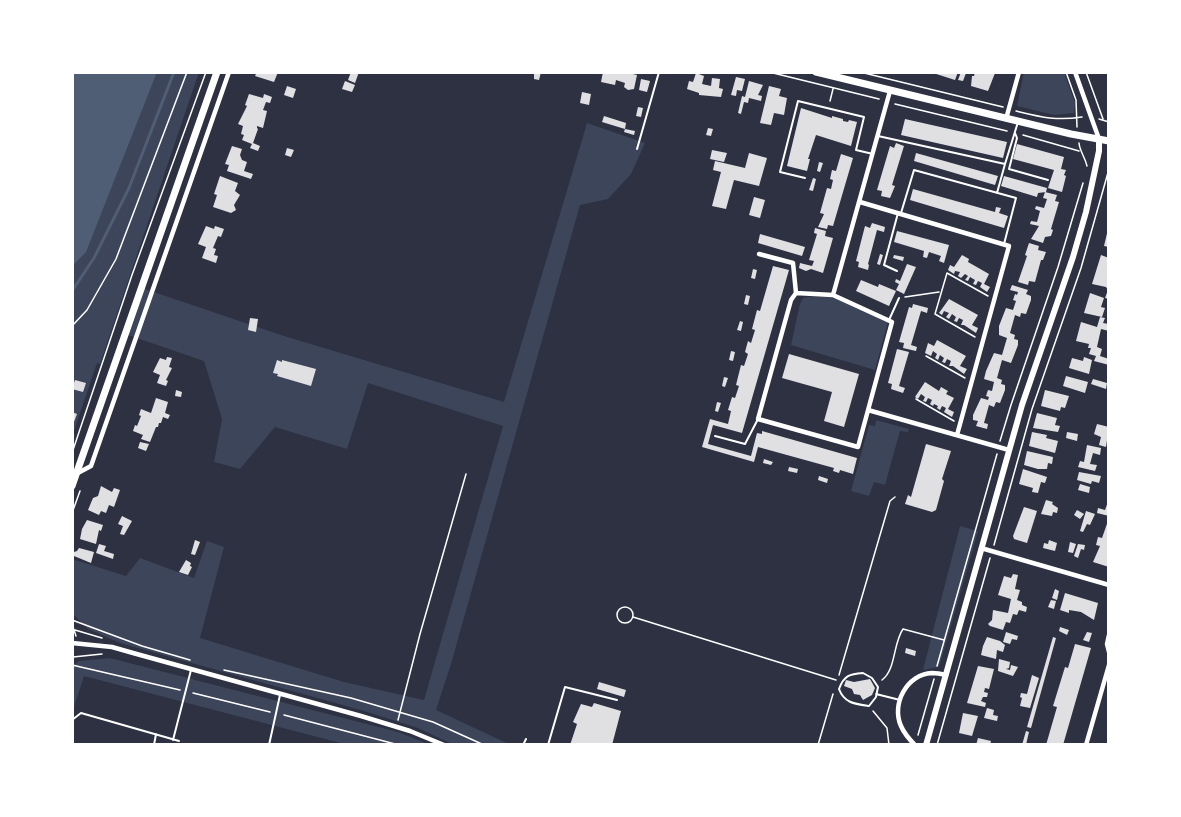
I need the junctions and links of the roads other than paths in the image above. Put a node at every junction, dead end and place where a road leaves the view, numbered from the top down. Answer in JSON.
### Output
{"nodes":[{"id":1,"x":217,"y":72,"type":"edge"},
{"id":2,"x":229,"y":72,"type":"edge"},
{"id":3,"x":659,"y":72,"type":"edge"},
{"id":4,"x":816,"y":72,"type":"edge"},
{"id":5,"x":1019,"y":72,"type":"edge"},
{"id":6,"x":1075,"y":72,"type":"edge"},
{"id":7,"x":890,"y":91,"type":"junction"},
{"id":8,"x":1006,"y":119,"type":"junction"},
{"id":9,"x":1018,"y":122,"type":"junction"},
{"id":10,"x":1015,"y":133,"type":"junction"},
{"id":11,"x":878,"y":136,"type":"junction"},
{"id":12,"x":1099,"y":139,"type":"junction"},
{"id":13,"x":1109,"y":141,"type":"edge"},
{"id":14,"x":637,"y":149,"type":"dead end"},
{"id":15,"x":873,"y":154,"type":"junction"},
{"id":16,"x":1005,"y":164,"type":"junction"},
{"id":17,"x":805,"y":178,"type":"dead end"},
{"id":18,"x":1048,"y":180,"type":"dead end"},
{"id":19,"x":996,"y":193,"type":"junction"},
{"id":20,"x":860,"y":202,"type":"junction"},
{"id":21,"x":899,"y":213,"type":"junction"},
{"id":22,"x":1004,"y":244,"type":"junction"},
{"id":23,"x":759,"y":254,"type":"dead end"},
{"id":24,"x":897,"y":270,"type":"dead end"},
{"id":25,"x":796,"y":293,"type":"junction"},
{"id":26,"x":833,"y":295,"type":"junction"},
{"id":27,"x":899,"y":297,"type":"road end"},
{"id":28,"x":889,"y":320,"type":"junction"},
{"id":29,"x":868,"y":410,"type":"junction"},
{"id":30,"x":758,"y":419,"type":"junction"},
{"id":31,"x":957,"y":435,"type":"junction"},
{"id":32,"x":716,"y":436,"type":"dead end"},
{"id":33,"x":1009,"y":450,"type":"junction"},
{"id":34,"x":76,"y":474,"type":"junction"},
{"id":35,"x":72,"y":486,"type":"edge"},
{"id":36,"x":981,"y":548,"type":"junction"},
{"id":37,"x":1109,"y":585,"type":"edge"},
{"id":38,"x":1109,"y":635,"type":"edge"},
{"id":39,"x":72,"y":643,"type":"edge"},
{"id":40,"x":1109,"y":652,"type":"edge"},
{"id":41,"x":1109,"y":665,"type":"edge"},
{"id":42,"x":191,"y":670,"type":"junction"},
{"id":43,"x":946,"y":675,"type":"junction"},
{"id":44,"x":876,"y":694,"type":"junction"},
{"id":45,"x":280,"y":695,"type":"junction"},
{"id":46,"x":617,"y":700,"type":"dead end"},
{"id":47,"x":900,"y":700,"type":"junction"},
{"id":48,"x":179,"y":717,"type":"junction"},
{"id":49,"x":184,"y":718,"type":"dead end"},
{"id":50,"x":72,"y":720,"type":"edge"},
{"id":51,"x":156,"y":734,"type":"junction"},
{"id":52,"x":526,"y":739,"type":"dead end"},
{"id":53,"x":173,"y":740,"type":"junction"},
{"id":54,"x":179,"y":741,"type":"dead end"},
{"id":55,"x":154,"y":745,"type":"edge"},
{"id":56,"x":269,"y":745,"type":"edge"},
{"id":57,"x":444,"y":745,"type":"edge"},
{"id":58,"x":523,"y":745,"type":"edge"},
{"id":59,"x":548,"y":745,"type":"edge"},
{"id":60,"x":915,"y":745,"type":"edge"},
{"id":61,"x":926,"y":745,"type":"edge"},
{"id":62,"x":1086,"y":745,"type":"edge"}],
"edges":[{"from":1,"to":34,"type":"main road"},
{"from":2,"to":34,"type":"street"},
{"from":3,"to":14,"type":"lane"},
{"from":4,"to":7,"type":"main road"},
{"from":5,"to":8,"type":"street"},
{"from":6,"to":12,"type":"street"},
{"from":7,"to":8,"type":"main road"},
{"from":7,"to":11,"type":"street"},
{"from":8,"to":9,"type":"main road"},
{"from":9,"to":10,"type":"lane"},
{"from":9,"to":12,"type":"main road"},
{"from":10,"to":16,"type":"lane"},
{"from":10,"to":18,"type":"lane"},
{"from":11,"to":15,"type":"street"},
{"from":11,"to":16,"type":"lane"},
{"from":12,"to":13,"type":"main road"},
{"from":12,"to":33,"type":"street"},
{"from":15,"to":17,"type":"lane"},
{"from":15,"to":20,"type":"street"},
{"from":16,"to":19,"type":"lane"},
{"from":19,"to":21,"type":"lane"},
{"from":19,"to":22,"type":"lane"},
{"from":20,"to":21,"type":"street"},
{"from":20,"to":26,"type":"street"},
{"from":21,"to":22,"type":"street"},
{"from":21,"to":24,"type":"lane"},
{"from":22,"to":31,"type":"street"},
{"from":23,"to":25,"type":"street"},
{"from":25,"to":26,"type":"street"},
{"from":25,"to":30,"type":"street"},
{"from":26,"to":28,"type":"street"},
{"from":27,"to":28,"type":"lane"},
{"from":28,"to":29,"type":"street"},
{"from":29,"to":30,"type":"street"},
{"from":29,"to":31,"type":"street"},
{"from":30,"to":32,"type":"lane"},
{"from":31,"to":33,"type":"street"},
{"from":33,"to":36,"type":"street"},
{"from":34,"to":35,"type":"main road"},
{"from":36,"to":37,"type":"street"},
{"from":36,"to":43,"type":"street"},
{"from":38,"to":40,"type":"street"},
{"from":39,"to":42,"type":"street"},
{"from":41,"to":62,"type":"street"},
{"from":42,"to":45,"type":"street"},
{"from":42,"to":48,"type":"lane"},
{"from":43,"to":47,"type":"street"},
{"from":43,"to":61,"type":"street"},
{"from":44,"to":44,"type":"lane"},
{"from":44,"to":47,"type":"lane"},
{"from":45,"to":56,"type":"lane"},
{"from":45,"to":57,"type":"street"},
{"from":46,"to":59,"type":"lane"},
{"from":47,"to":60,"type":"street"},
{"from":48,"to":49,"type":"lane"},
{"from":48,"to":53,"type":"lane"},
{"from":50,"to":51,"type":"lane"},
{"from":51,"to":53,"type":"lane"},
{"from":51,"to":55,"type":"lane"},
{"from":52,"to":58,"type":"lane"},
{"from":53,"to":54,"type":"lane"}]}
